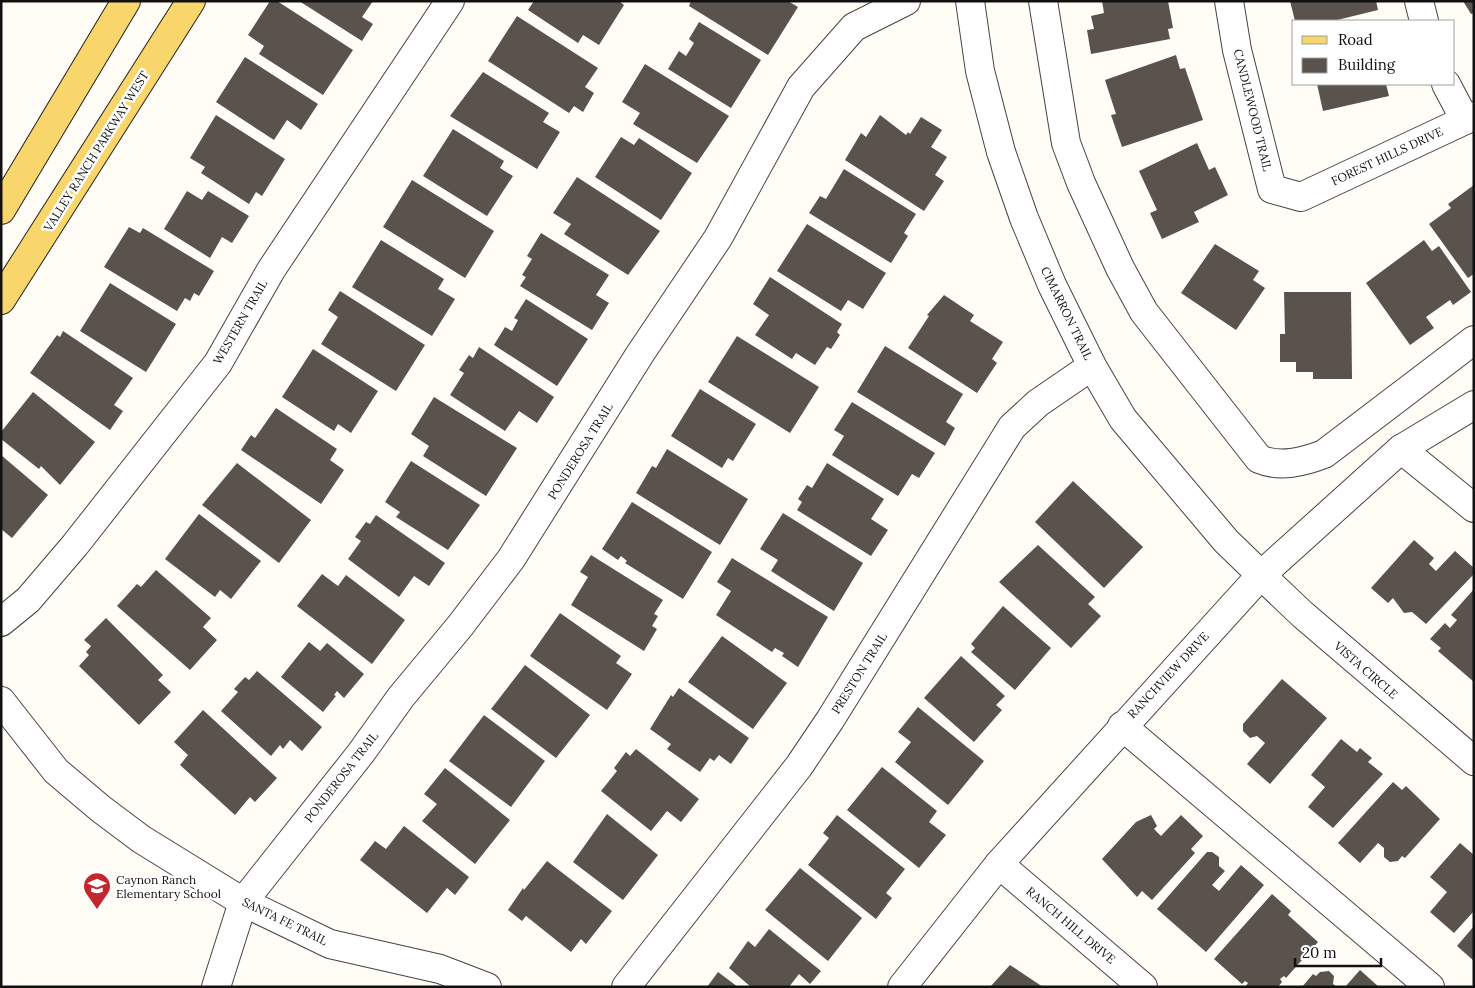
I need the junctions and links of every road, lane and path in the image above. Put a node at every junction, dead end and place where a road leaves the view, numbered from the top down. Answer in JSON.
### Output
{"nodes":[{"id":1,"x":126,"y":1,"type":"edge"},
{"id":2,"x":191,"y":1,"type":"edge"},
{"id":3,"x":450,"y":1,"type":"edge"},
{"id":4,"x":906,"y":1,"type":"edge"},
{"id":5,"x":970,"y":1,"type":"edge"},
{"id":6,"x":1044,"y":1,"type":"edge"},
{"id":7,"x":1229,"y":1,"type":"edge"},
{"id":8,"x":1419,"y":1,"type":"edge"},
{"id":9,"x":1424,"y":20,"type":"edge"},
{"id":10,"x":1447,"y":85,"type":"edge"},
{"id":11,"x":1469,"y":118,"type":"edge"},
{"id":12,"x":1301,"y":197,"type":"joint"},
{"id":13,"x":1,"y":210,"type":"edge"},
{"id":14,"x":1,"y":300,"type":"edge"},
{"id":15,"x":1474,"y":340,"type":"edge"},
{"id":16,"x":1092,"y":366,"type":"junction"},
{"id":17,"x":1474,"y":405,"type":"edge"},
{"id":18,"x":1401,"y":449,"type":"junction"},
{"id":19,"x":1474,"y":508,"type":"edge"},
{"id":20,"x":1261,"y":575,"type":"junction"},
{"id":21,"x":1,"y":622,"type":"edge"},
{"id":22,"x":1,"y":702,"type":"edge"},
{"id":23,"x":1122,"y":726,"type":"junction"},
{"id":24,"x":1474,"y":762,"type":"edge"},
{"id":25,"x":999,"y":864,"type":"junction"},
{"id":26,"x":243,"y":902,"type":"junction"},
{"id":27,"x":216,"y":987,"type":"edge"},
{"id":28,"x":486,"y":987,"type":"edge"},
{"id":29,"x":626,"y":987,"type":"edge"},
{"id":30,"x":902,"y":987,"type":"edge"},
{"id":31,"x":1143,"y":987,"type":"edge"},
{"id":32,"x":1430,"y":987,"type":"edge"}],
"edges":[{"from":1,"to":13,"type":"main road"},
{"from":2,"to":14,"type":"main road","name":"VALLEY RANCH PARKWAY WEST"},
{"from":3,"to":21,"type":"street","name":"WESTERN TRAIL"},
{"from":4,"to":26,"type":"street","name":"PONDEROSA TRAIL"},
{"from":5,"to":16,"type":"street","name":"CIMARRON TRAIL"},
{"from":6,"to":15,"type":"street"},
{"from":7,"to":12,"type":"street","name":"CANDLEWOOD TRAIL"},
{"from":8,"to":9,"type":"street"},
{"from":10,"to":11,"type":"street"},
{"from":11,"to":12,"type":"street","name":"FOREST HILLS DRIVE"},
{"from":16,"to":20,"type":"street","name":"CIMARRON TRAIL"},
{"from":16,"to":29,"type":"street","name":"PRESTON TRAIL"},
{"from":17,"to":18,"type":"street","name":"RANCHVIEW DRIVE"},
{"from":18,"to":19,"type":"street"},
{"from":18,"to":20,"type":"street","name":"RANCHVIEW DRIVE"},
{"from":20,"to":23,"type":"street","name":"RANCHVIEW DRIVE"},
{"from":20,"to":24,"type":"street","name":"VISTA CIRCLE"},
{"from":22,"to":26,"type":"street","name":"SANTA FE TRAIL"},
{"from":23,"to":25,"type":"street","name":"RANCHVIEW DRIVE"},
{"from":23,"to":32,"type":"street"},
{"from":25,"to":30,"type":"street","name":"RANCHVIEW DRIVE"},
{"from":25,"to":31,"type":"street","name":"RANCH HILL DRIVE"},
{"from":26,"to":27,"type":"street"},
{"from":26,"to":28,"type":"street","name":"SANTA FE TRAIL"}]}
